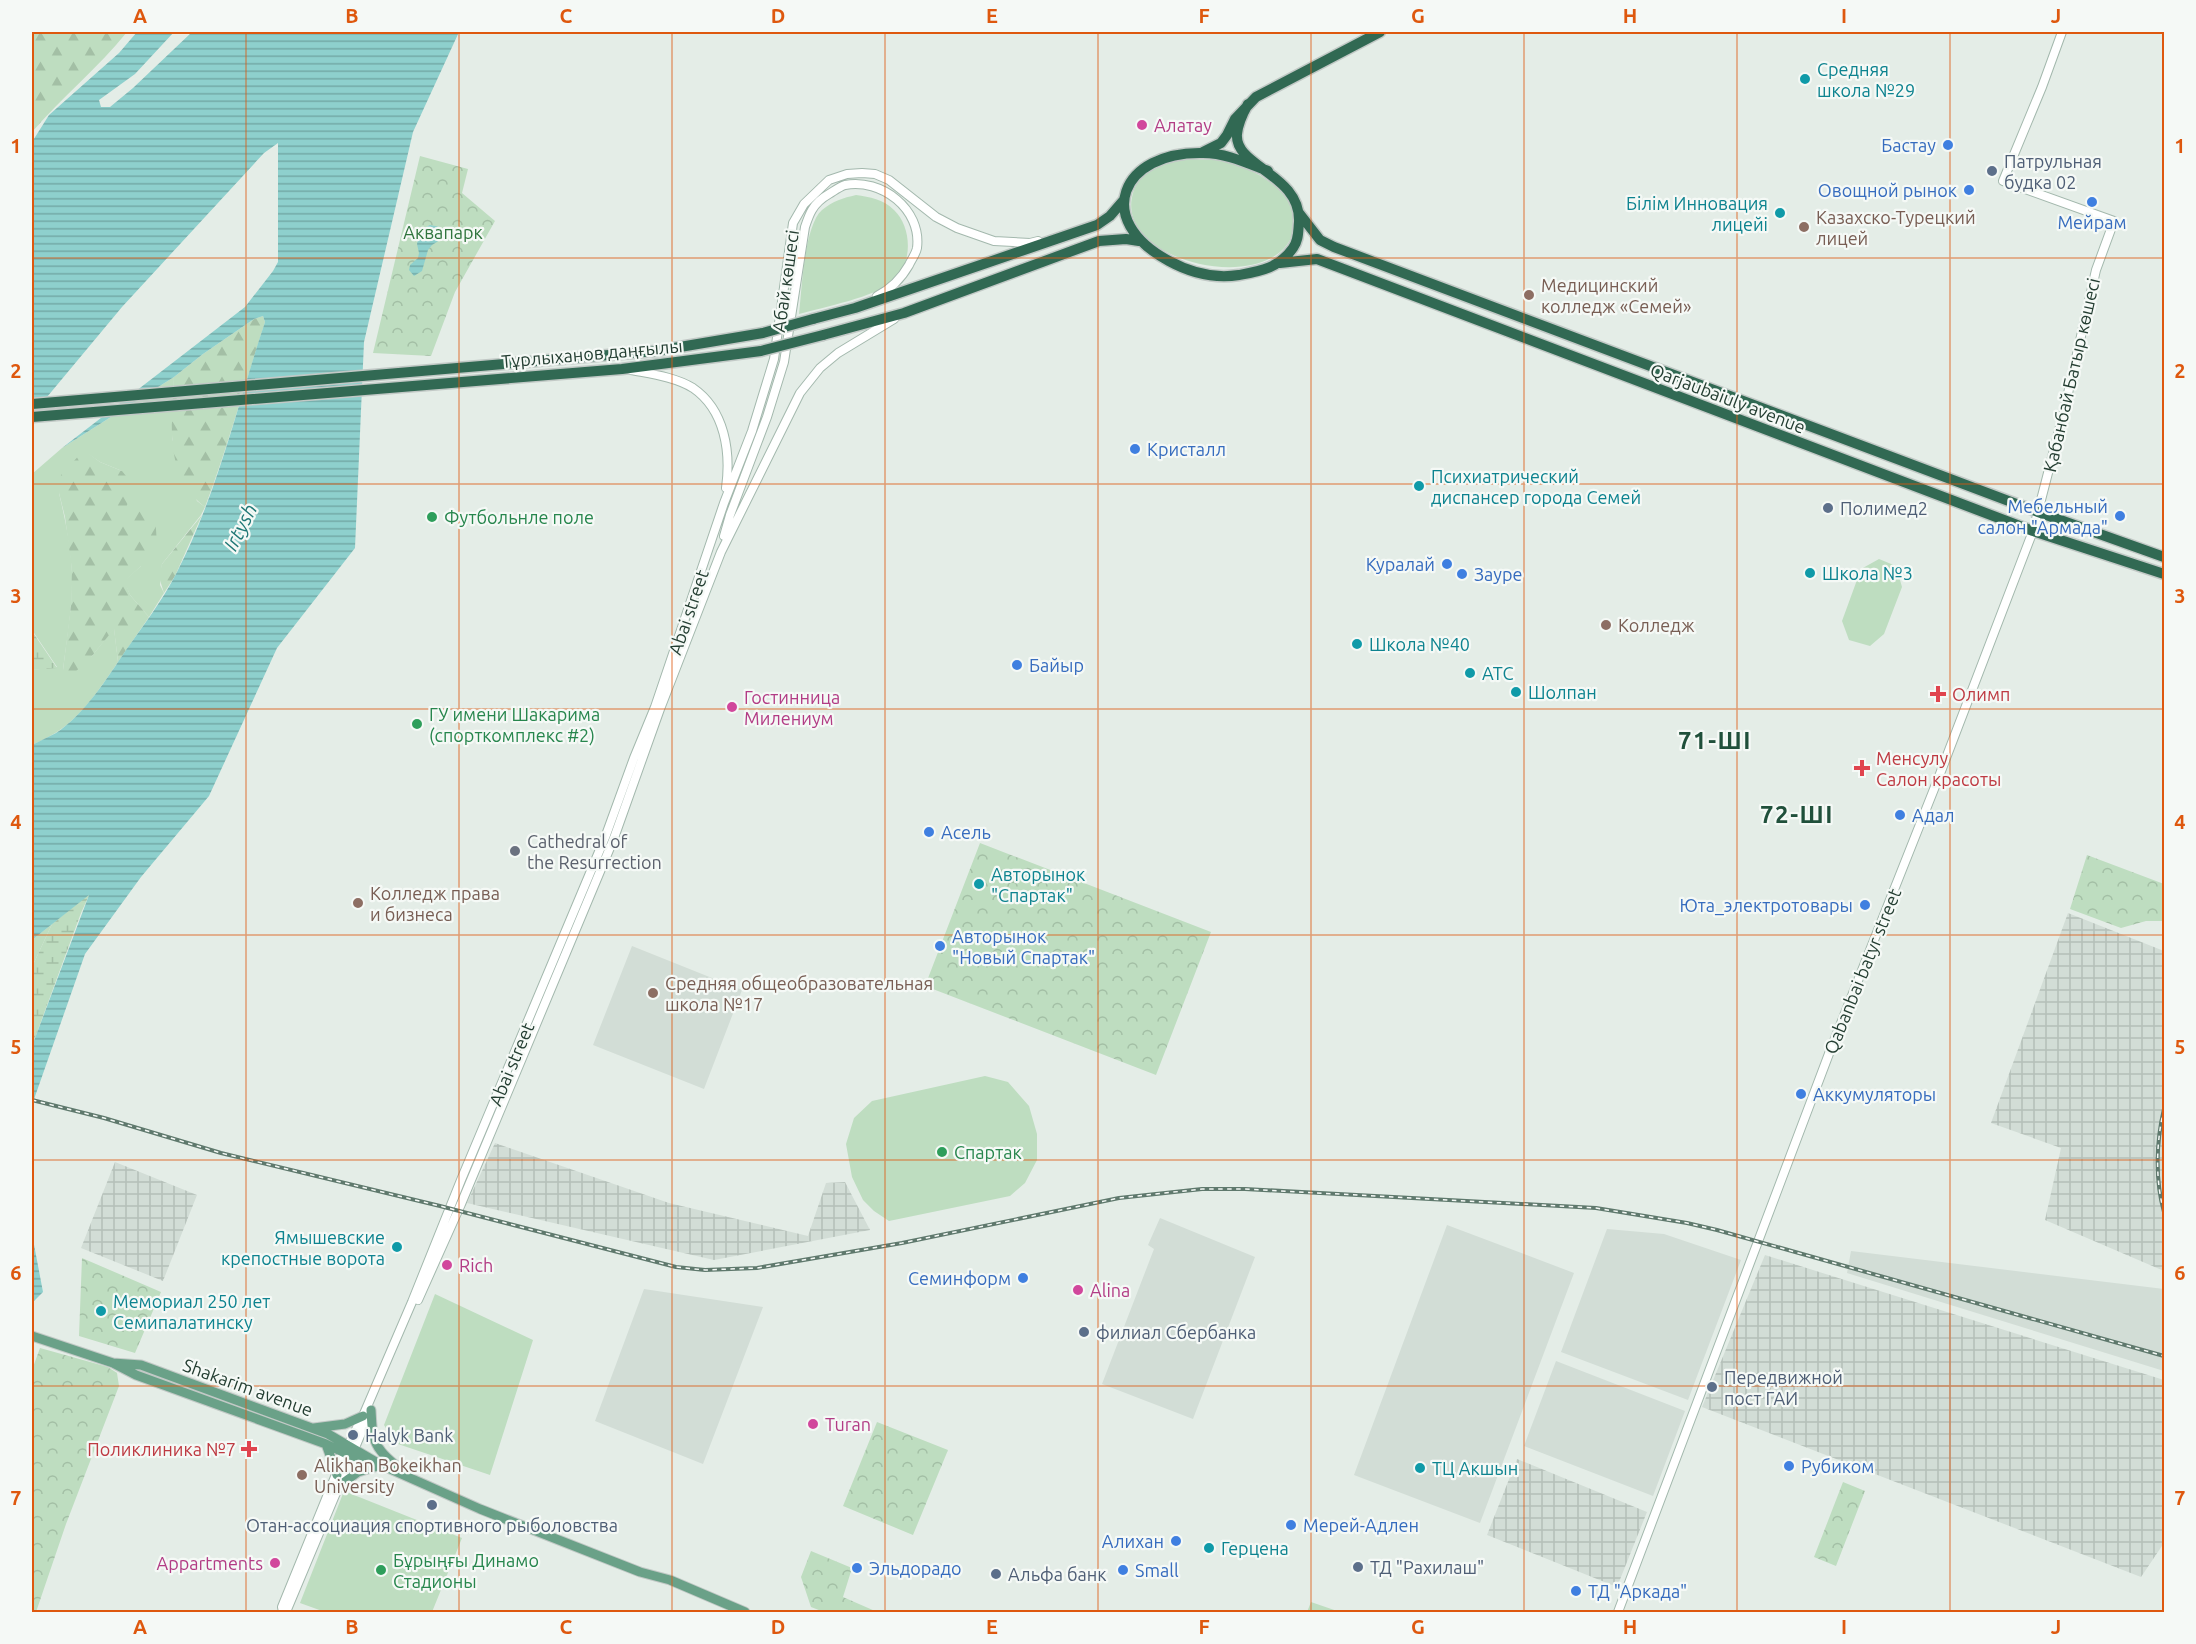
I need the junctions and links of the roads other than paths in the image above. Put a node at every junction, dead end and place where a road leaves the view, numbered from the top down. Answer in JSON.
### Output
{"nodes":[{"id":1,"x":1380,"y":32,"type":"edge"},
{"id":2,"x":2062,"y":32,"type":"edge"},
{"id":3,"x":1248,"y":104,"type":"junction"},
{"id":4,"x":1201,"y":153,"type":"junction"},
{"id":5,"x":1268,"y":171,"type":"junction"},
{"id":6,"x":1123,"y":201,"type":"junction"},
{"id":7,"x":1299,"y":213,"type":"junction"},
{"id":8,"x":1068,"y":236,"type":"junction"},
{"id":9,"x":1138,"y":241,"type":"junction"},
{"id":10,"x":1280,"y":264,"type":"junction"},
{"id":11,"x":855,"y":308,"type":"junction"},
{"id":12,"x":904,"y":313,"type":"junction"},
{"id":13,"x":622,"y":369,"type":"junction"},
{"id":14,"x":32,"y":404,"type":"edge"},
{"id":15,"x":32,"y":417,"type":"edge"},
{"id":16,"x":724,"y":502,"type":"junction"},
{"id":17,"x":2038,"y":512,"type":"junction"},
{"id":18,"x":2033,"y":531,"type":"junction"},
{"id":19,"x":721,"y":552,"type":"junction"},
{"id":20,"x":2164,"y":557,"type":"edge"},
{"id":21,"x":2164,"y":574,"type":"edge"},
{"id":22,"x":32,"y":1336,"type":"edge"},
{"id":23,"x":113,"y":1363,"type":"junction"},
{"id":24,"x":367,"y":1413,"type":"junction"},
{"id":25,"x":313,"y":1428,"type":"junction"},
{"id":26,"x":326,"y":1444,"type":"junction"},
{"id":27,"x":350,"y":1450,"type":"junction"},
{"id":28,"x":381,"y":1465,"type":"junction"},
{"id":29,"x":337,"y":1475,"type":"junction"},
{"id":30,"x":406,"y":1475,"type":"junction"},
{"id":31,"x":339,"y":1486,"type":"junction"},
{"id":32,"x":285,"y":1610,"type":"edge"},
{"id":33,"x":745,"y":1612,"type":"edge"},
{"id":34,"x":1618,"y":1612,"type":"edge"}],
"edges":[{"from":1,"to":3,"type":"highway"},
{"from":2,"to":17,"type":"main road","name":"Қабанбай Батыр көшесі"},
{"from":3,"to":4,"type":"highway"},
{"from":3,"to":5,"type":"highway"},
{"from":4,"to":5,"type":"highway"},
{"from":4,"to":6,"type":"highway"},
{"from":5,"to":7,"type":"highway"},
{"from":6,"to":8,"type":"highway","name":"Тұрлыханов даңғылы"},
{"from":6,"to":9,"type":"highway"},
{"from":7,"to":10,"type":"highway"},
{"from":7,"to":17,"type":"highway","name":"Qarjaubaiuly avenue"},
{"from":8,"to":11,"type":"highway","name":"Тұрлыханов даңғылы"},
{"from":8,"to":16,"type":"main road","name":"Абай көшесі"},
{"from":9,"to":10,"type":"highway"},
{"from":9,"to":12,"type":"highway","name":"Тұрлыханов даңғылы"},
{"from":10,"to":18,"type":"highway","name":"Qarjaubaiuly avenue"},
{"from":11,"to":14,"type":"highway","name":"Тұрлыханов даңғылы","bridge":true},
{"from":11,"to":19,"type":"main road","name":"Абай көшесі"},
{"from":12,"to":13,"type":"highway","name":"Тұрлыханов даңғылы","bridge":true},
{"from":12,"to":19,"type":"main road"},
{"from":13,"to":15,"type":"highway","name":"Тұрлыханов даңғылы"},
{"from":13,"to":16,"type":"main road"},
{"from":16,"to":24,"type":"main road","name":"Abai street"},
{"from":17,"to":18,"type":"main road","name":"Қабанбай Батыр көшесі"},
{"from":17,"to":20,"type":"highway","name":"Qarjaubaiuly avenue"},
{"from":18,"to":21,"type":"highway","name":"Qarjaubaiuly avenue"},
{"from":18,"to":34,"type":"main road","name":"Qabanbai batyr street"},
{"from":19,"to":24,"type":"main road","name":"Abai street"},
{"from":22,"to":23,"type":"main road","name":"Shakarim avenue"},
{"from":23,"to":25,"type":"main road","name":"Shakarim avenue"},
{"from":23,"to":26,"type":"main road","name":"Shakarim avenue"},
{"from":24,"to":25,"type":"main road"},
{"from":24,"to":27,"type":"main road","name":"Abai street"},
{"from":24,"to":30,"type":"main road"},
{"from":25,"to":27,"type":"main road","name":"Shakarim avenue"},
{"from":26,"to":27,"type":"main road","name":"Shakarim avenue"},
{"from":26,"to":29,"type":"main road"},
{"from":27,"to":28,"type":"main road","name":"Shakarim avenue"},
{"from":27,"to":29,"type":"main road","name":"Abai street"},
{"from":27,"to":31,"type":"main road","name":"Abai street"},
{"from":28,"to":30,"type":"main road","name":"Shakarim avenue"},
{"from":28,"to":31,"type":"main road"},
{"from":29,"to":32,"type":"main road","name":"Abai street"},
{"from":30,"to":33,"type":"main road","name":"Shakarim avenue"},
{"from":31,"to":32,"type":"main road","name":"Abai street"}]}
